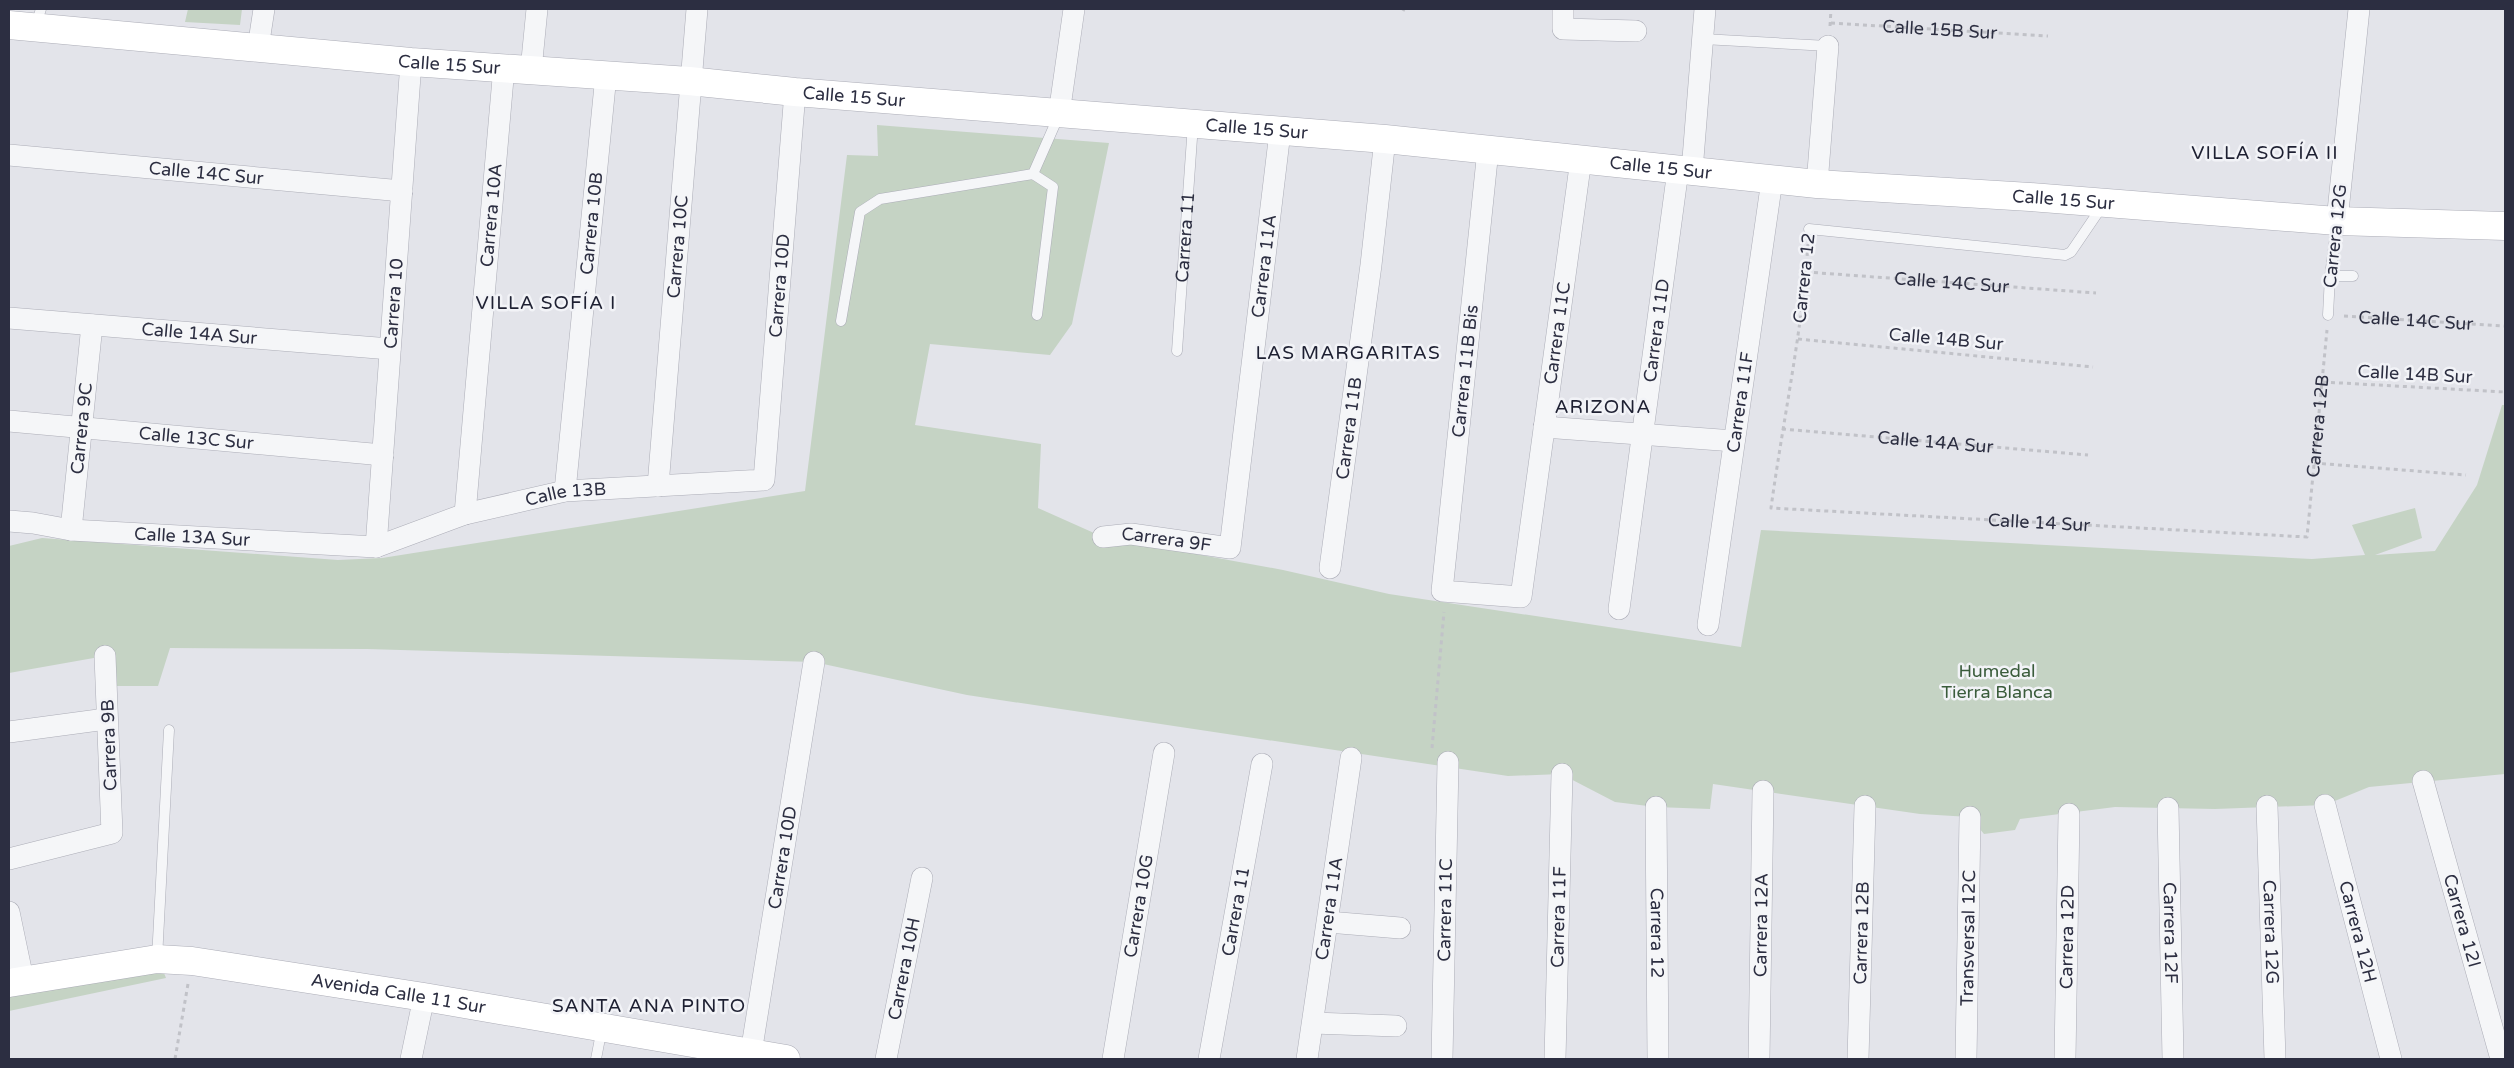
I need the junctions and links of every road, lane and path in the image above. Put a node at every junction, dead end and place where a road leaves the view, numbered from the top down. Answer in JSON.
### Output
{"nodes":[{"id":1,"x":264,"y":9,"type":"edge"},
{"id":2,"x":537,"y":9,"type":"edge"},
{"id":3,"x":697,"y":9,"type":"edge"},
{"id":4,"x":1074,"y":9,"type":"edge"},
{"id":5,"x":1705,"y":9,"type":"edge"},
{"id":6,"x":2359,"y":9,"type":"edge"},
{"id":7,"x":1563,"y":19,"type":"edge"},
{"id":8,"x":28,"y":20,"type":"edge"},
{"id":9,"x":1830,"y":23,"type":"dead end"},
{"id":10,"x":1636,"y":31,"type":"dead end"},
{"id":11,"x":2048,"y":36,"type":"dead end"},
{"id":12,"x":1703,"y":39,"type":"junction"},
{"id":13,"x":1828,"y":46,"type":"joint"},
{"id":14,"x":258,"y":48,"type":"junction"},
{"id":15,"x":411,"y":62,"type":"junction"},
{"id":16,"x":504,"y":66,"type":"junction"},
{"id":17,"x":531,"y":70,"type":"junction"},
{"id":18,"x":606,"y":75,"type":"junction"},
{"id":19,"x":689,"y":81,"type":"junction"},
{"id":20,"x":795,"y":92,"type":"junction"},
{"id":21,"x":1059,"y":114,"type":"junction"},
{"id":22,"x":1193,"y":123,"type":"junction"},
{"id":23,"x":1280,"y":132,"type":"junction"},
{"id":24,"x":1385,"y":139,"type":"junction"},
{"id":25,"x":1488,"y":150,"type":"junction"},
{"id":26,"x":9,"y":155,"type":"edge"},
{"id":27,"x":1581,"y":159,"type":"junction"},
{"id":28,"x":1685,"y":171,"type":"junction"},
{"id":29,"x":1033,"y":174,"type":"junction"},
{"id":30,"x":1772,"y":180,"type":"junction"},
{"id":31,"x":1816,"y":184,"type":"junction"},
{"id":32,"x":402,"y":191,"type":"junction"},
{"id":33,"x":2104,"y":204,"type":"junction"},
{"id":34,"x":2337,"y":220,"type":"junction"},
{"id":35,"x":2505,"y":226,"type":"edge"},
{"id":36,"x":1809,"y":229,"type":"joint"},
{"id":37,"x":1806,"y":272,"type":"junction"},
{"id":38,"x":2330,"y":276,"type":"junction"},
{"id":39,"x":2353,"y":276,"type":"dead end"},
{"id":40,"x":2096,"y":293,"type":"dead end"},
{"id":41,"x":1037,"y":315,"type":"dead end"},
{"id":42,"x":2328,"y":315,"type":"junction"},
{"id":43,"x":9,"y":318,"type":"edge"},
{"id":44,"x":841,"y":321,"type":"dead end"},
{"id":45,"x":92,"y":325,"type":"junction"},
{"id":46,"x":2505,"y":326,"type":"edge"},
{"id":47,"x":1798,"y":339,"type":"junction"},
{"id":48,"x":390,"y":349,"type":"junction"},
{"id":49,"x":1177,"y":351,"type":"dead end"},
{"id":50,"x":2093,"y":367,"type":"dead end"},
{"id":51,"x":2323,"y":382,"type":"junction"},
{"id":52,"x":2505,"y":392,"type":"edge"},
{"id":53,"x":9,"y":421,"type":"edge"},
{"id":54,"x":82,"y":427,"type":"junction"},
{"id":55,"x":1544,"y":427,"type":"junction"},
{"id":56,"x":1782,"y":429,"type":"junction"},
{"id":57,"x":1642,"y":434,"type":"junction"},
{"id":58,"x":1734,"y":441,"type":"junction"},
{"id":59,"x":383,"y":455,"type":"junction"},
{"id":60,"x":2088,"y":455,"type":"dead end"},
{"id":61,"x":2314,"y":463,"type":"junction"},
{"id":62,"x":2466,"y":474,"type":"dead end"},
{"id":63,"x":764,"y":480,"type":"joint"},
{"id":64,"x":658,"y":486,"type":"junction"},
{"id":65,"x":565,"y":491,"type":"junction"},
{"id":66,"x":1771,"y":508,"type":"joint"},
{"id":67,"x":465,"y":514,"type":"junction"},
{"id":68,"x":9,"y":521,"type":"edge"},
{"id":69,"x":33,"y":523,"type":"junction"},
{"id":70,"x":9,"y":530,"type":"edge"},
{"id":71,"x":71,"y":530,"type":"junction"},
{"id":72,"x":1103,"y":537,"type":"dead end"},
{"id":73,"x":2307,"y":537,"type":"joint"},
{"id":74,"x":376,"y":547,"type":"junction"},
{"id":75,"x":1230,"y":548,"type":"joint"},
{"id":76,"x":1330,"y":568,"type":"dead end"},
{"id":77,"x":1443,"y":601,"type":"junction"},
{"id":78,"x":1619,"y":609,"type":"dead end"},
{"id":79,"x":1708,"y":625,"type":"dead end"},
{"id":80,"x":105,"y":656,"type":"dead end"},
{"id":81,"x":814,"y":662,"type":"dead end"},
{"id":82,"x":106,"y":719,"type":"junction"},
{"id":83,"x":169,"y":730,"type":"dead end"},
{"id":84,"x":9,"y":732,"type":"edge"},
{"id":85,"x":1164,"y":753,"type":"dead end"},
{"id":86,"x":1440,"y":755,"type":"joint"},
{"id":87,"x":1351,"y":758,"type":"dead end"},
{"id":88,"x":1262,"y":764,"type":"dead end"},
{"id":89,"x":1562,"y":774,"type":"dead end"},
{"id":90,"x":2423,"y":781,"type":"dead end"},
{"id":91,"x":1763,"y":791,"type":"dead end"},
{"id":92,"x":2325,"y":805,"type":"dead end"},
{"id":93,"x":1865,"y":806,"type":"dead end"},
{"id":94,"x":2267,"y":806,"type":"dead end"},
{"id":95,"x":1656,"y":807,"type":"dead end"},
{"id":96,"x":2168,"y":808,"type":"dead end"},
{"id":97,"x":2069,"y":814,"type":"dead end"},
{"id":98,"x":1970,"y":817,"type":"dead end"},
{"id":99,"x":9,"y":859,"type":"edge"},
{"id":100,"x":922,"y":878,"type":"dead end"},
{"id":101,"x":9,"y":912,"type":"edge"},
{"id":102,"x":1328,"y":922,"type":"junction"},
{"id":103,"x":1400,"y":928,"type":"dead end"},
{"id":104,"x":156,"y":959,"type":"junction"},
{"id":105,"x":192,"y":961,"type":"junction"},
{"id":106,"x":16,"y":981,"type":"edge"},
{"id":107,"x":424,"y":997,"type":"junction"},
{"id":108,"x":1313,"y":1023,"type":"junction"},
{"id":109,"x":1396,"y":1026,"type":"dead end"},
{"id":110,"x":602,"y":1027,"type":"junction"},
{"id":111,"x":769,"y":1057,"type":"edge"},
{"id":112,"x":174,"y":1059,"type":"edge"},
{"id":113,"x":411,"y":1059,"type":"edge"},
{"id":114,"x":596,"y":1059,"type":"edge"},
{"id":115,"x":886,"y":1059,"type":"edge"},
{"id":116,"x":1113,"y":1059,"type":"edge"},
{"id":117,"x":1209,"y":1059,"type":"edge"},
{"id":118,"x":1307,"y":1059,"type":"edge"},
{"id":119,"x":1442,"y":1059,"type":"edge"},
{"id":120,"x":1555,"y":1059,"type":"edge"},
{"id":121,"x":1658,"y":1059,"type":"edge"},
{"id":122,"x":1759,"y":1059,"type":"edge"},
{"id":123,"x":1858,"y":1059,"type":"edge"},
{"id":124,"x":1966,"y":1059,"type":"edge"},
{"id":125,"x":2065,"y":1059,"type":"edge"},
{"id":126,"x":2173,"y":1059,"type":"edge"},
{"id":127,"x":2275,"y":1059,"type":"edge"},
{"id":128,"x":2391,"y":1059,"type":"edge"},
{"id":129,"x":2500,"y":1059,"type":"edge"}],
"edges":[{"from":1,"to":14,"type":"street"},
{"from":2,"to":17,"type":"street"},
{"from":3,"to":19,"type":"street","name":"Carrera 10C"},
{"from":4,"to":21,"type":"street"},
{"from":5,"to":12,"type":"street","name":"Carrera 11D"},
{"from":6,"to":34,"type":"street","name":"Carrera 12G"},
{"from":7,"to":10,"type":"street"},
{"from":8,"to":14,"type":"street","name":"Calle 15 Sur"},
{"from":9,"to":11,"type":"path","name":"Calle 15B Sur"},
{"from":12,"to":13,"type":"lane"},
{"from":12,"to":28,"type":"street","name":"Carrera 11D"},
{"from":13,"to":31,"type":"street"},
{"from":14,"to":15,"type":"street","name":"Calle 15 Sur"},
{"from":15,"to":16,"type":"street","name":"Calle 15 Sur"},
{"from":15,"to":32,"type":"street","name":"Carrera 10"},
{"from":16,"to":17,"type":"street","name":"Calle 15 Sur"},
{"from":16,"to":67,"type":"street","name":"Carrera 10A"},
{"from":17,"to":18,"type":"street","name":"Calle 15 Sur"},
{"from":18,"to":19,"type":"street","name":"Calle 15 Sur"},
{"from":18,"to":65,"type":"street","name":"Carrera 10B"},
{"from":19,"to":20,"type":"street","name":"Calle 15 Sur"},
{"from":19,"to":64,"type":"street","name":"Carrera 10C"},
{"from":20,"to":21,"type":"street","name":"Calle 15 Sur"},
{"from":20,"to":63,"type":"street","name":"Carrera 10D"},
{"from":21,"to":22,"type":"street","name":"Calle 15 Sur"},
{"from":21,"to":29,"type":"lane"},
{"from":22,"to":23,"type":"street","name":"Calle 15 Sur"},
{"from":22,"to":49,"type":"lane","name":"Carrera 11"},
{"from":23,"to":24,"type":"street","name":"Calle 15 Sur"},
{"from":23,"to":75,"type":"street","name":"Carrera 11A"},
{"from":24,"to":25,"type":"street","name":"Calle 15 Sur"},
{"from":24,"to":76,"type":"street","name":"Carrera 11B"},
{"from":25,"to":27,"type":"street","name":"Calle 15 Sur"},
{"from":25,"to":77,"type":"street","name":"Carrera 11B Bis"},
{"from":26,"to":32,"type":"street","name":"Calle 14C Sur"},
{"from":27,"to":28,"type":"street","name":"Calle 15 Sur"},
{"from":27,"to":55,"type":"street","name":"Carrera 11C"},
{"from":28,"to":30,"type":"street","name":"Calle 15 Sur"},
{"from":28,"to":57,"type":"street","name":"Carrera 11D"},
{"from":29,"to":41,"type":"lane"},
{"from":29,"to":44,"type":"lane"},
{"from":30,"to":31,"type":"street","name":"Calle 15 Sur"},
{"from":30,"to":58,"type":"street","name":"Carrera 11F"},
{"from":31,"to":33,"type":"street","name":"Calle 15 Sur"},
{"from":32,"to":48,"type":"street","name":"Carrera 10"},
{"from":33,"to":34,"type":"street","name":"Calle 15 Sur"},
{"from":33,"to":36,"type":"lane"},
{"from":34,"to":35,"type":"street","name":"Calle 15 Sur"},
{"from":34,"to":38,"type":"lane","name":"Carrera 12G"},
{"from":36,"to":37,"type":"path","name":"Carrera 12"},
{"from":37,"to":40,"type":"path","name":"Calle 14C Sur"},
{"from":37,"to":47,"type":"path","name":"Carrera 12"},
{"from":38,"to":39,"type":"lane"},
{"from":38,"to":42,"type":"lane","name":"Carrera 12G"},
{"from":42,"to":46,"type":"path","name":"Calle 14C Sur"},
{"from":42,"to":51,"type":"path","name":"Carrera 12B"},
{"from":43,"to":45,"type":"street","name":"Calle 14A Sur"},
{"from":45,"to":48,"type":"street","name":"Calle 14A Sur"},
{"from":45,"to":54,"type":"street","name":"Carrera 9C"},
{"from":47,"to":50,"type":"path","name":"Calle 14B Sur"},
{"from":47,"to":56,"type":"path","name":"Carrera 12"},
{"from":48,"to":59,"type":"street","name":"Carrera 10"},
{"from":51,"to":52,"type":"path","name":"Calle 14B Sur"},
{"from":51,"to":61,"type":"path","name":"Carrera 12B"},
{"from":53,"to":54,"type":"street","name":"Calle 13C Sur"},
{"from":54,"to":59,"type":"street","name":"Calle 13C Sur"},
{"from":54,"to":71,"type":"street","name":"Carrera 9C"},
{"from":55,"to":57,"type":"street"},
{"from":55,"to":77,"type":"street","name":"Carrera 11C"},
{"from":56,"to":60,"type":"path","name":"Calle 14A Sur"},
{"from":56,"to":66,"type":"path","name":"Carrera 12"},
{"from":57,"to":58,"type":"street"},
{"from":57,"to":78,"type":"street","name":"Carrera 11D"},
{"from":58,"to":79,"type":"street","name":"Carrera 11F"},
{"from":59,"to":74,"type":"street","name":"Carrera 10"},
{"from":61,"to":62,"type":"path"},
{"from":61,"to":73,"type":"path","name":"Carrera 12B"},
{"from":63,"to":64,"type":"street","name":"Calle 13B"},
{"from":64,"to":65,"type":"street","name":"Calle 13B"},
{"from":65,"to":67,"type":"street","name":"Calle 13B"},
{"from":66,"to":73,"type":"path","name":"Calle 14 Sur"},
{"from":67,"to":74,"type":"street","name":"Calle 13B"},
{"from":68,"to":69,"type":"street","name":"Calle 13A Sur"},
{"from":69,"to":70,"type":"street"},
{"from":69,"to":71,"type":"street","name":"Calle 13A Sur"},
{"from":71,"to":74,"type":"street","name":"Calle 13A Sur"},
{"from":72,"to":75,"type":"street","name":"Carrera 9F"},
{"from":77,"to":86,"type":"path"},
{"from":80,"to":82,"type":"street","name":"Carrera 9B"},
{"from":81,"to":111,"type":"street","name":"Carrera 10D"},
{"from":82,"to":84,"type":"street"},
{"from":82,"to":99,"type":"street","name":"Carrera 9B"},
{"from":83,"to":104,"type":"lane"},
{"from":85,"to":116,"type":"street","name":"Carrera 10G"},
{"from":86,"to":119,"type":"street","name":"Carrera 11C"},
{"from":87,"to":102,"type":"street","name":"Carrera 11A"},
{"from":88,"to":117,"type":"street","name":"Carrera 11"},
{"from":89,"to":120,"type":"street","name":"Carrera 11F"},
{"from":90,"to":129,"type":"street","name":"Carrera 12I"},
{"from":91,"to":122,"type":"street","name":"Carrera 12A"},
{"from":92,"to":128,"type":"street","name":"Carrera 12H"},
{"from":93,"to":123,"type":"street","name":"Carrera 12B"},
{"from":94,"to":127,"type":"street","name":"Carrera 12G"},
{"from":95,"to":121,"type":"street","name":"Carrera 12"},
{"from":96,"to":126,"type":"street","name":"Carrera 12F"},
{"from":97,"to":125,"type":"street","name":"Carrera 12D"},
{"from":98,"to":124,"type":"street","name":"Transversal 12C"},
{"from":100,"to":115,"type":"street","name":"Carrera 10H"},
{"from":101,"to":106,"type":"street"},
{"from":102,"to":103,"type":"street"},
{"from":102,"to":108,"type":"street","name":"Carrera 11A"},
{"from":104,"to":105,"type":"street","name":"Avenida Calle 11 Sur"},
{"from":104,"to":106,"type":"street","name":"Avenida Calle 11 Sur"},
{"from":105,"to":107,"type":"street","name":"Avenida Calle 11 Sur"},
{"from":105,"to":112,"type":"path"},
{"from":107,"to":110,"type":"street","name":"Avenida Calle 11 Sur"},
{"from":107,"to":113,"type":"street"},
{"from":108,"to":109,"type":"street"},
{"from":108,"to":118,"type":"street","name":"Carrera 11A"},
{"from":110,"to":111,"type":"street","name":"Avenida Calle 11 Sur"},
{"from":110,"to":114,"type":"lane"}]}
